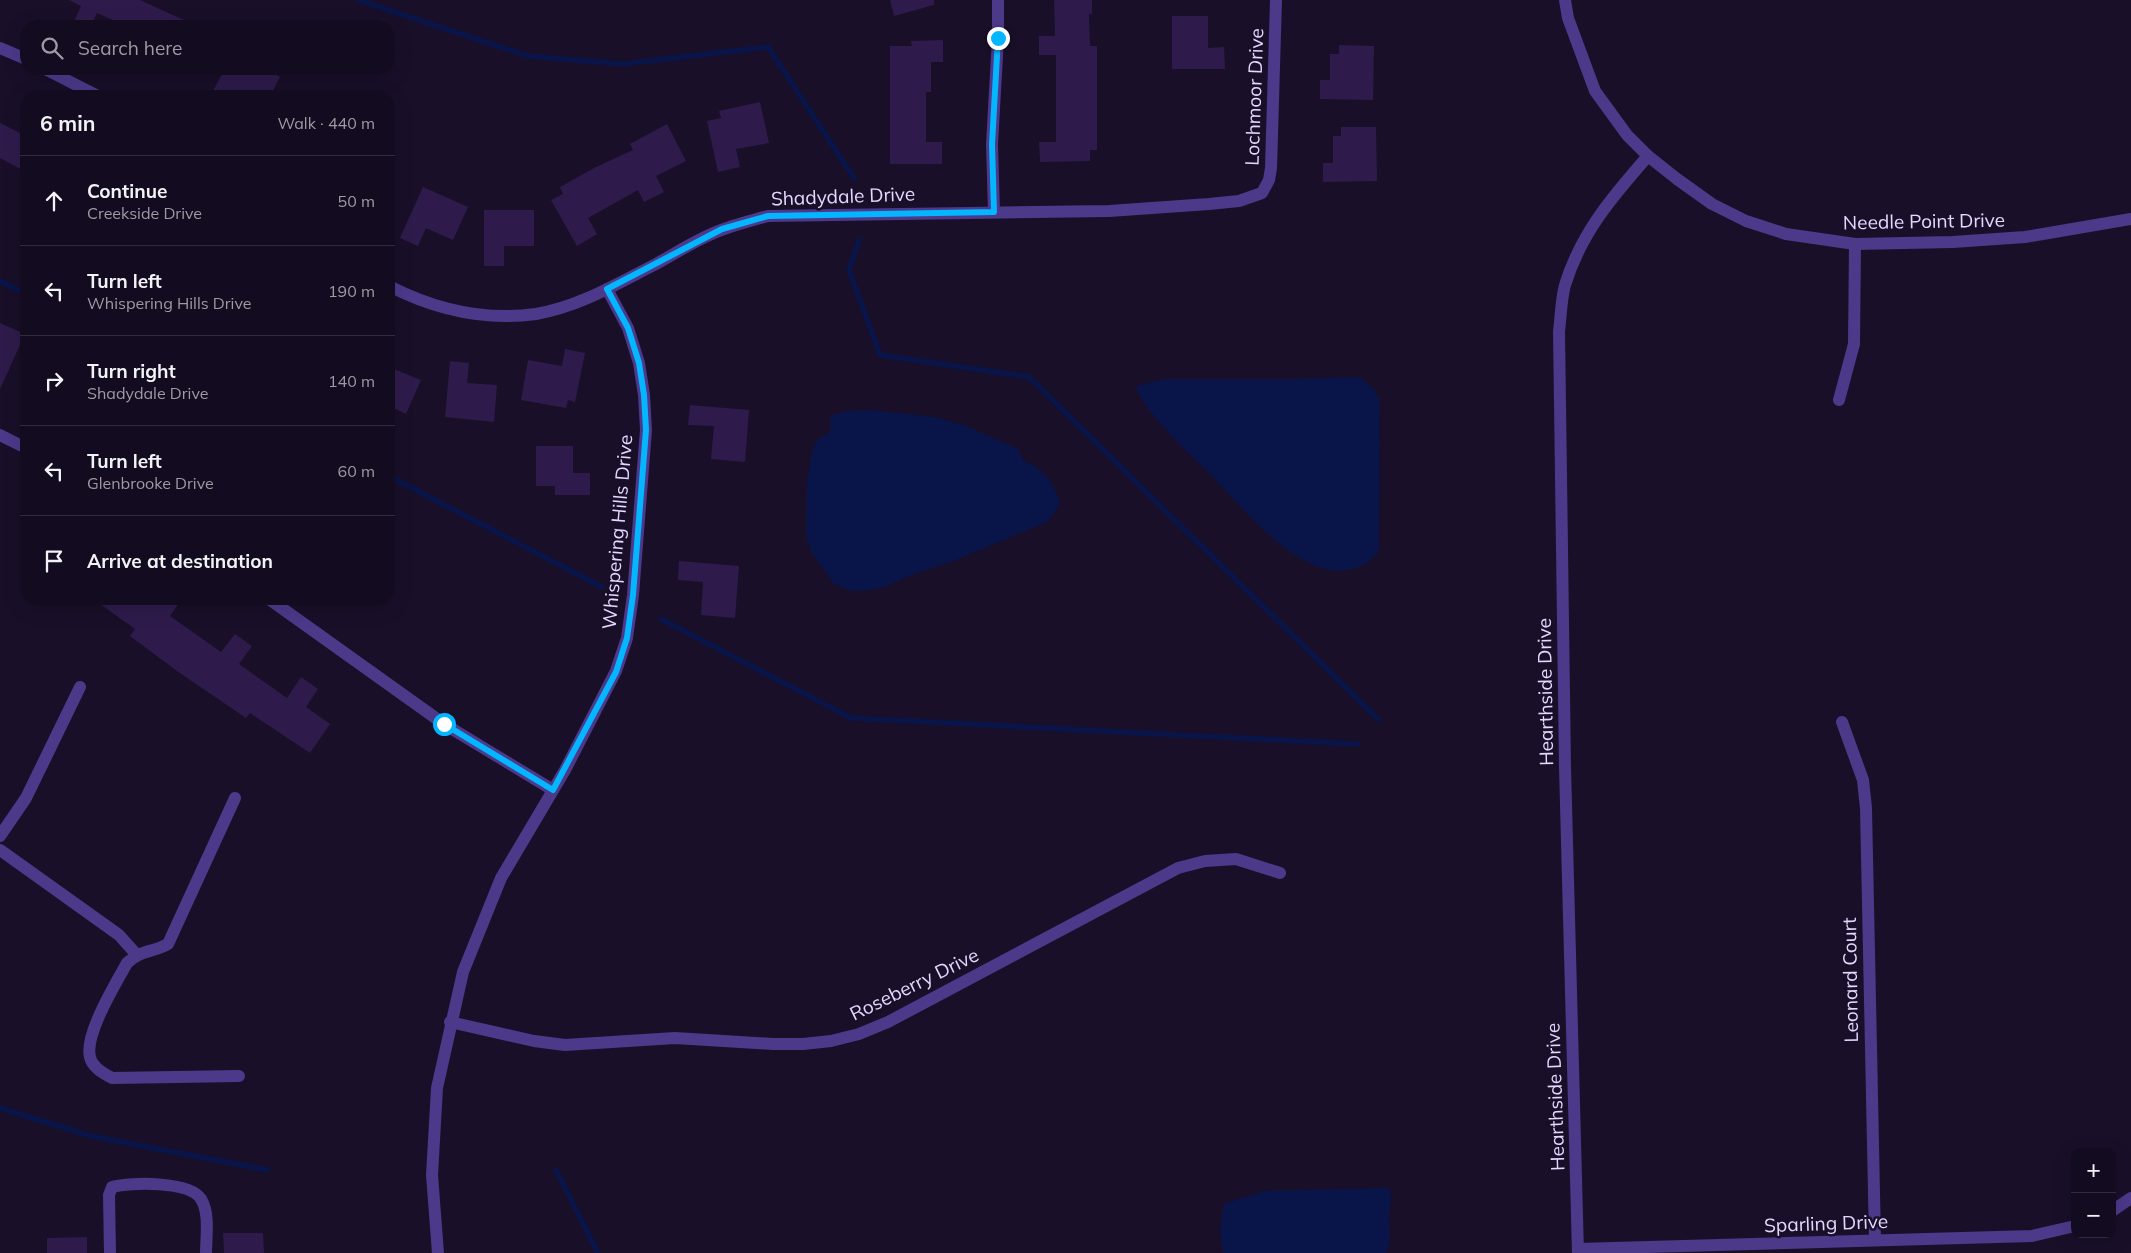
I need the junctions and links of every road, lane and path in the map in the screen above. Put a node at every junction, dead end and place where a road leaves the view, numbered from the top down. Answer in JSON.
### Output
{"nodes":[{"id":1,"x":998,"y":0,"type":"edge"},
{"id":2,"x":1276,"y":0,"type":"edge"},
{"id":3,"x":1565,"y":0,"type":"edge"},
{"id":4,"x":0,"y":48,"type":"edge"},
{"id":5,"x":20,"y":56,"type":"edge"},
{"id":6,"x":57,"y":75,"type":"edge"},
{"id":7,"x":86,"y":90,"type":"edge"},
{"id":8,"x":1648,"y":156,"type":"junction"},
{"id":9,"x":1262,"y":193,"type":"joint"},
{"id":10,"x":994,"y":212,"type":"junction"},
{"id":11,"x":2131,"y":219,"type":"edge"},
{"id":12,"x":1855,"y":244,"type":"junction"},
{"id":13,"x":395,"y":289,"type":"edge"},
{"id":14,"x":607,"y":289,"type":"junction"},
{"id":15,"x":1839,"y":400,"type":"dead end"},
{"id":16,"x":0,"y":435,"type":"edge"},
{"id":17,"x":20,"y":445,"type":"edge"},
{"id":18,"x":277,"y":605,"type":"edge"},
{"id":19,"x":80,"y":687,"type":"dead end"},
{"id":20,"x":1842,"y":722,"type":"dead end"},
{"id":21,"x":553,"y":790,"type":"junction"},
{"id":22,"x":235,"y":798,"type":"dead end"},
{"id":23,"x":0,"y":836,"type":"edge"},
{"id":24,"x":0,"y":850,"type":"edge"},
{"id":25,"x":1280,"y":873,"type":"dead end"},
{"id":26,"x":136,"y":954,"type":"junction"},
{"id":27,"x":450,"y":1022,"type":"junction"},
{"id":28,"x":239,"y":1076,"type":"dead end"},
{"id":29,"x":2131,"y":1198,"type":"edge"},
{"id":30,"x":2116,"y":1208,"type":"edge"},
{"id":31,"x":2071,"y":1227,"type":"edge"},
{"id":32,"x":1876,"y":1240,"type":"junction"},
{"id":33,"x":1578,"y":1251,"type":"edge"},
{"id":34,"x":110,"y":1253,"type":"edge"},
{"id":35,"x":206,"y":1253,"type":"edge"},
{"id":36,"x":438,"y":1253,"type":"edge"}],
"edges":[{"from":1,"to":10,"type":"street"},
{"from":2,"to":9,"type":"street","name":"Lochmoor Drive"},
{"from":3,"to":8,"type":"street","name":"Needle Point Drive"},
{"from":4,"to":5,"type":"street"},
{"from":6,"to":7,"type":"street"},
{"from":8,"to":12,"type":"street","name":"Needle Point Drive"},
{"from":8,"to":33,"type":"street","name":"Hearthside Drive"},
{"from":9,"to":10,"type":"street","name":"Shadydale Drive"},
{"from":10,"to":14,"type":"street","name":"Shadydale Drive"},
{"from":11,"to":12,"type":"street","name":"Needle Point Drive"},
{"from":12,"to":15,"type":"street"},
{"from":13,"to":14,"type":"street","name":"Shadydale Drive"},
{"from":14,"to":21,"type":"street","name":"Whispering Hills Drive"},
{"from":16,"to":17,"type":"street"},
{"from":18,"to":21,"type":"street"},
{"from":19,"to":23,"type":"street"},
{"from":20,"to":32,"type":"street","name":"Leonard Court"},
{"from":21,"to":27,"type":"street","name":"Whispering Hills Drive"},
{"from":22,"to":26,"type":"street"},
{"from":24,"to":26,"type":"street"},
{"from":25,"to":27,"type":"street","name":"Roseberry Drive"},
{"from":26,"to":28,"type":"street"},
{"from":27,"to":36,"type":"street","name":"Whispering Hills Drive"},
{"from":29,"to":30,"type":"street"},
{"from":31,"to":32,"type":"street","name":"Sparling Drive"},
{"from":32,"to":33,"type":"street","name":"Sparling Drive"},
{"from":34,"to":35,"type":"street"}]}
